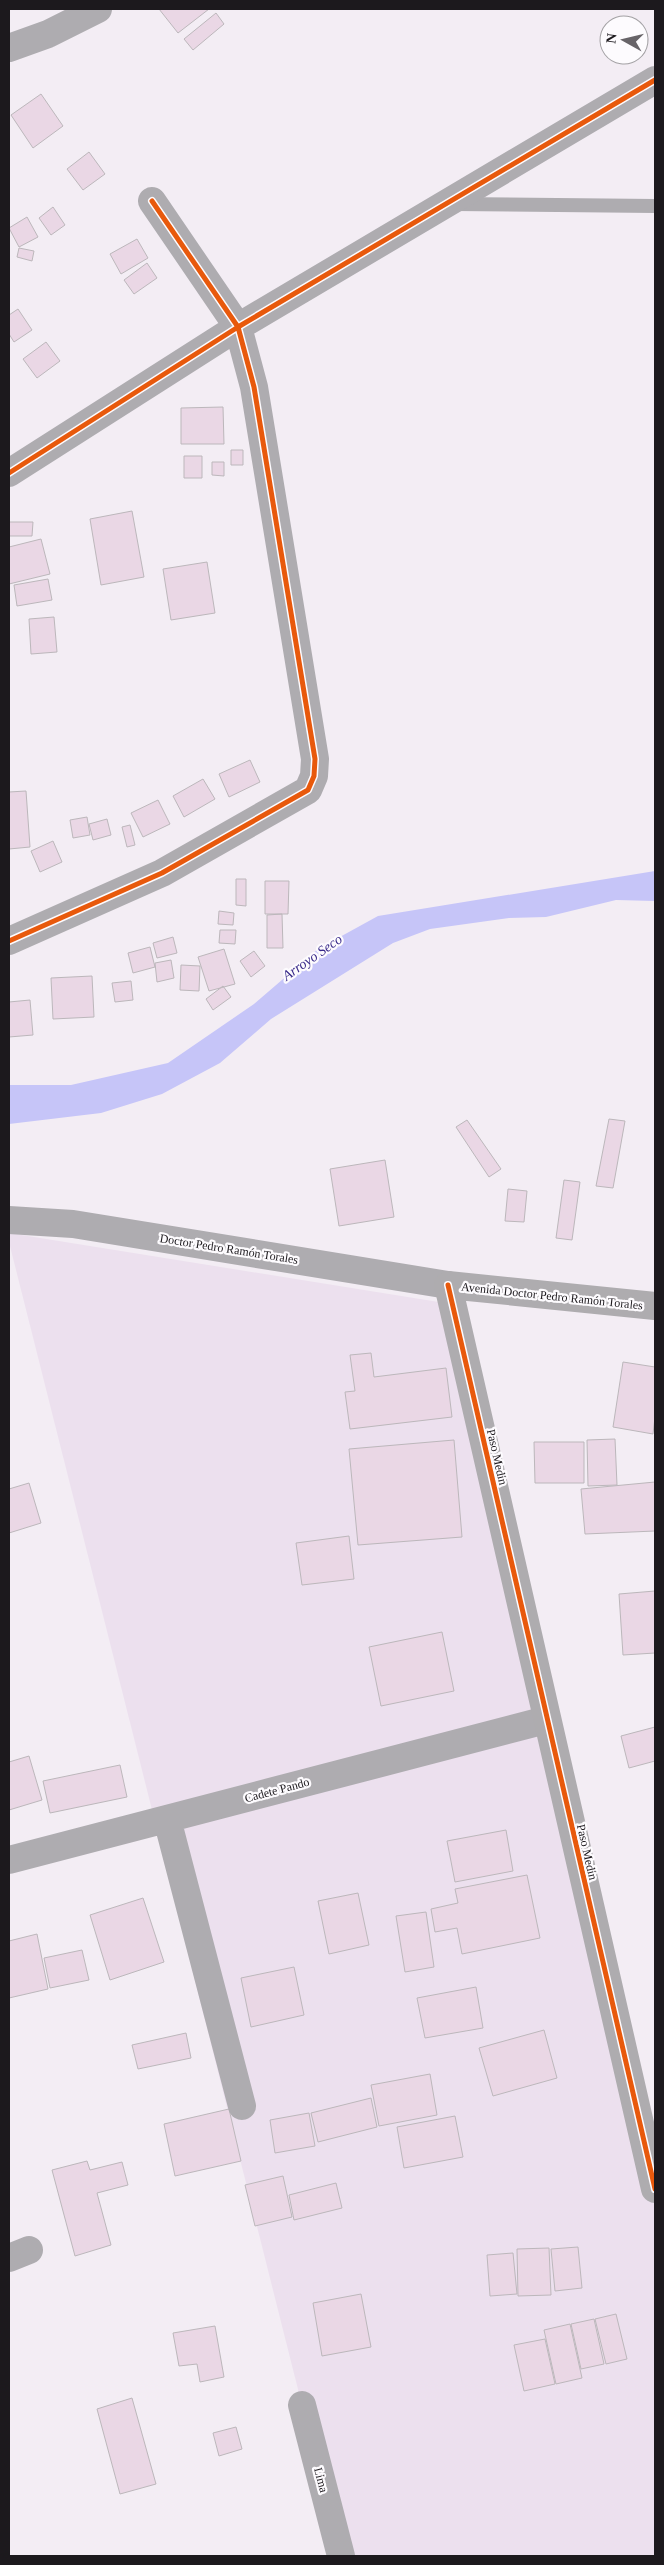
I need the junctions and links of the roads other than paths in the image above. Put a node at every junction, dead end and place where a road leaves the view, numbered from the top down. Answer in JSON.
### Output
{"nodes":[{"id":1,"x":98,"y":9,"type":"edge"},
{"id":2,"x":9,"y":48,"type":"edge"},
{"id":3,"x":655,"y":80,"type":"edge"},
{"id":4,"x":152,"y":200,"type":"dead end"},
{"id":5,"x":446,"y":204,"type":"junction"},
{"id":6,"x":655,"y":206,"type":"edge"},
{"id":7,"x":238,"y":327,"type":"junction"},
{"id":8,"x":9,"y":473,"type":"edge"},
{"id":9,"x":9,"y":941,"type":"edge"},
{"id":10,"x":9,"y":1220,"type":"edge"},
{"id":11,"x":448,"y":1285,"type":"junction"},
{"id":12,"x":655,"y":1306,"type":"edge"},
{"id":13,"x":546,"y":1720,"type":"junction"},
{"id":14,"x":167,"y":1819,"type":"junction"},
{"id":15,"x":9,"y":1860,"type":"edge"},
{"id":16,"x":242,"y":2106,"type":"dead end"},
{"id":17,"x":655,"y":2189,"type":"edge"},
{"id":18,"x":302,"y":2405,"type":"dead end"},
{"id":19,"x":341,"y":2556,"type":"edge"}],
"edges":[{"from":1,"to":2,"type":"street"},
{"from":3,"to":5,"type":"street"},
{"from":4,"to":7,"type":"street"},
{"from":5,"to":6,"type":"lane"},
{"from":5,"to":7,"type":"street"},
{"from":7,"to":8,"type":"street"},
{"from":7,"to":9,"type":"street"},
{"from":10,"to":11,"type":"street","name":"Doctor Pedro Ramón Torales"},
{"from":11,"to":12,"type":"street","name":"Avenida Doctor Pedro Ramón Torales"},
{"from":11,"to":13,"type":"street","name":"Paso Medin"},
{"from":13,"to":14,"type":"street","name":"Cadete Pando"},
{"from":13,"to":17,"type":"street","name":"Paso Medin"},
{"from":14,"to":15,"type":"street","name":"Cadete Pando"},
{"from":14,"to":16,"type":"street"},
{"from":18,"to":19,"type":"street","name":"Lima"}]}
